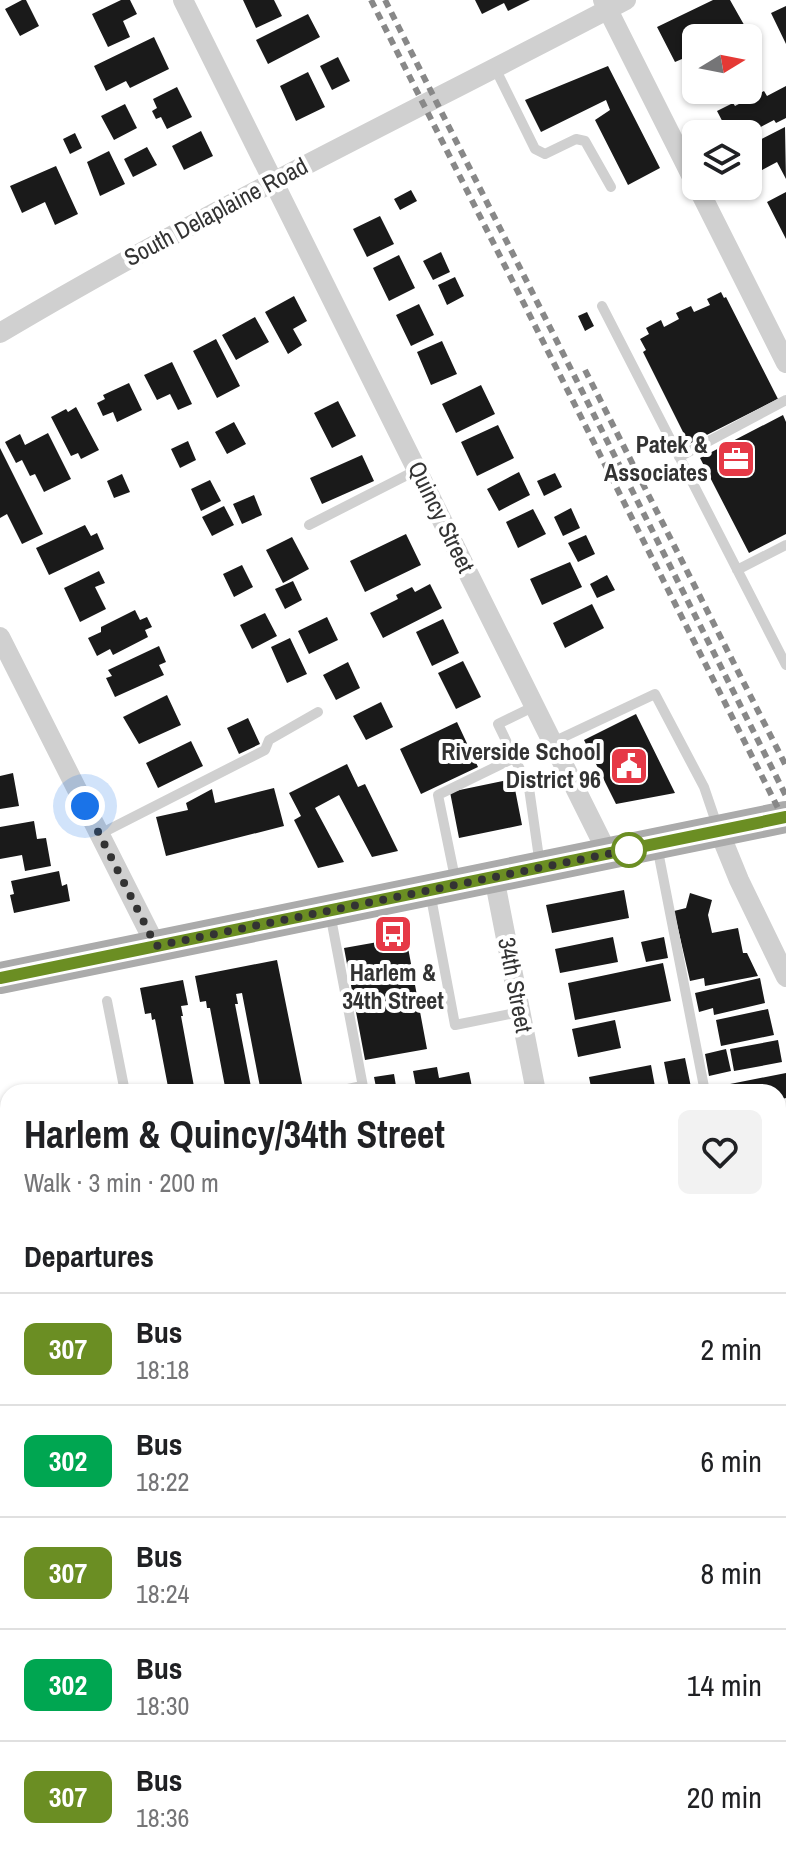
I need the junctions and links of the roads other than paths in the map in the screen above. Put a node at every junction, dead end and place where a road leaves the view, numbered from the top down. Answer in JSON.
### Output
{"nodes":[{"id":1,"x":183,"y":0,"type":"edge"},
{"id":2,"x":612,"y":3,"type":"edge"},
{"id":3,"x":495,"y":68,"type":"junction"},
{"id":4,"x":682,"y":156,"type":"edge"},
{"id":5,"x":274,"y":181,"type":"junction"},
{"id":6,"x":611,"y":187,"type":"dead end"},
{"id":7,"x":703,"y":200,"type":"edge"},
{"id":8,"x":602,"y":306,"type":"dead end"},
{"id":9,"x":0,"y":333,"type":"edge"},
{"id":10,"x":786,"y":363,"type":"edge"},
{"id":11,"x":786,"y":400,"type":"edge"},
{"id":12,"x":679,"y":457,"type":"junction"},
{"id":13,"x":417,"y":470,"type":"junction"},
{"id":14,"x":309,"y":525,"type":"dead end"},
{"id":15,"x":786,"y":545,"type":"edge"},
{"id":16,"x":737,"y":570,"type":"junction"},
{"id":17,"x":0,"y":637,"type":"edge"},
{"id":18,"x":786,"y":665,"type":"edge"},
{"id":19,"x":535,"y":706,"type":"junction"},
{"id":20,"x":318,"y":712,"type":"dead end"},
{"id":21,"x":553,"y":742,"type":"junction"},
{"id":22,"x":514,"y":758,"type":"junction"},
{"id":23,"x":567,"y":772,"type":"junction"},
{"id":24,"x":529,"y":788,"type":"junction"},
{"id":25,"x":786,"y":817,"type":"edge"},
{"id":26,"x":719,"y":831,"type":"junction"},
{"id":27,"x":100,"y":834,"type":"junction"},
{"id":28,"x":656,"y":844,"type":"junction"},
{"id":29,"x":608,"y":854,"type":"junction"},
{"id":30,"x":540,"y":867,"type":"junction"},
{"id":31,"x":494,"y":877,"type":"junction"},
{"id":32,"x":443,"y":888,"type":"junction"},
{"id":33,"x":329,"y":911,"type":"junction"},
{"id":34,"x":156,"y":946,"type":"junction"},
{"id":35,"x":786,"y":977,"type":"edge"},
{"id":36,"x":0,"y":978,"type":"edge"},
{"id":37,"x":107,"y":1001,"type":"dead end"},
{"id":38,"x":520,"y":1012,"type":"junction"},
{"id":39,"x":123,"y":1084,"type":"edge"},
{"id":40,"x":362,"y":1084,"type":"edge"},
{"id":41,"x":534,"y":1084,"type":"edge"},
{"id":42,"x":703,"y":1084,"type":"edge"}],
"edges":[{"from":1,"to":5,"type":"street","name":"Quincy Street"},
{"from":2,"to":3,"type":"street","name":"South Delaplaine Road"},
{"from":2,"to":4,"type":"street"},
{"from":3,"to":5,"type":"street","name":"South Delaplaine Road"},
{"from":3,"to":6,"type":"lane"},
{"from":5,"to":9,"type":"street","name":"South Delaplaine Road"},
{"from":5,"to":13,"type":"street","name":"Quincy Street"},
{"from":7,"to":10,"type":"street"},
{"from":8,"to":12,"type":"lane"},
{"from":11,"to":12,"type":"lane"},
{"from":12,"to":16,"type":"lane"},
{"from":13,"to":14,"type":"lane"},
{"from":13,"to":19,"type":"street","name":"Quincy Street"},
{"from":15,"to":16,"type":"lane"},
{"from":16,"to":18,"type":"lane"},
{"from":17,"to":27,"type":"street"},
{"from":19,"to":21,"type":"street","name":"Quincy Street"},
{"from":19,"to":22,"type":"lane"},
{"from":20,"to":27,"type":"lane"},
{"from":21,"to":23,"type":"street","name":"Quincy Street"},
{"from":21,"to":26,"type":"lane"},
{"from":22,"to":24,"type":"lane"},
{"from":22,"to":32,"type":"lane"},
{"from":23,"to":24,"type":"lane"},
{"from":23,"to":29,"type":"street","name":"Quincy Street"},
{"from":24,"to":30,"type":"lane"},
{"from":25,"to":26,"type":"main road"},
{"from":26,"to":28,"type":"main road"},
{"from":26,"to":35,"type":"street"},
{"from":27,"to":34,"type":"street"},
{"from":28,"to":29,"type":"main road"},
{"from":28,"to":42,"type":"lane"},
{"from":29,"to":30,"type":"main road"},
{"from":30,"to":31,"type":"main road"},
{"from":31,"to":32,"type":"main road"},
{"from":31,"to":38,"type":"street","name":"34th Street"},
{"from":32,"to":33,"type":"main road"},
{"from":32,"to":38,"type":"lane"},
{"from":33,"to":34,"type":"main road"},
{"from":33,"to":40,"type":"lane"},
{"from":34,"to":36,"type":"main road"},
{"from":37,"to":39,"type":"lane"},
{"from":38,"to":41,"type":"street","name":"34th Street"}]}
